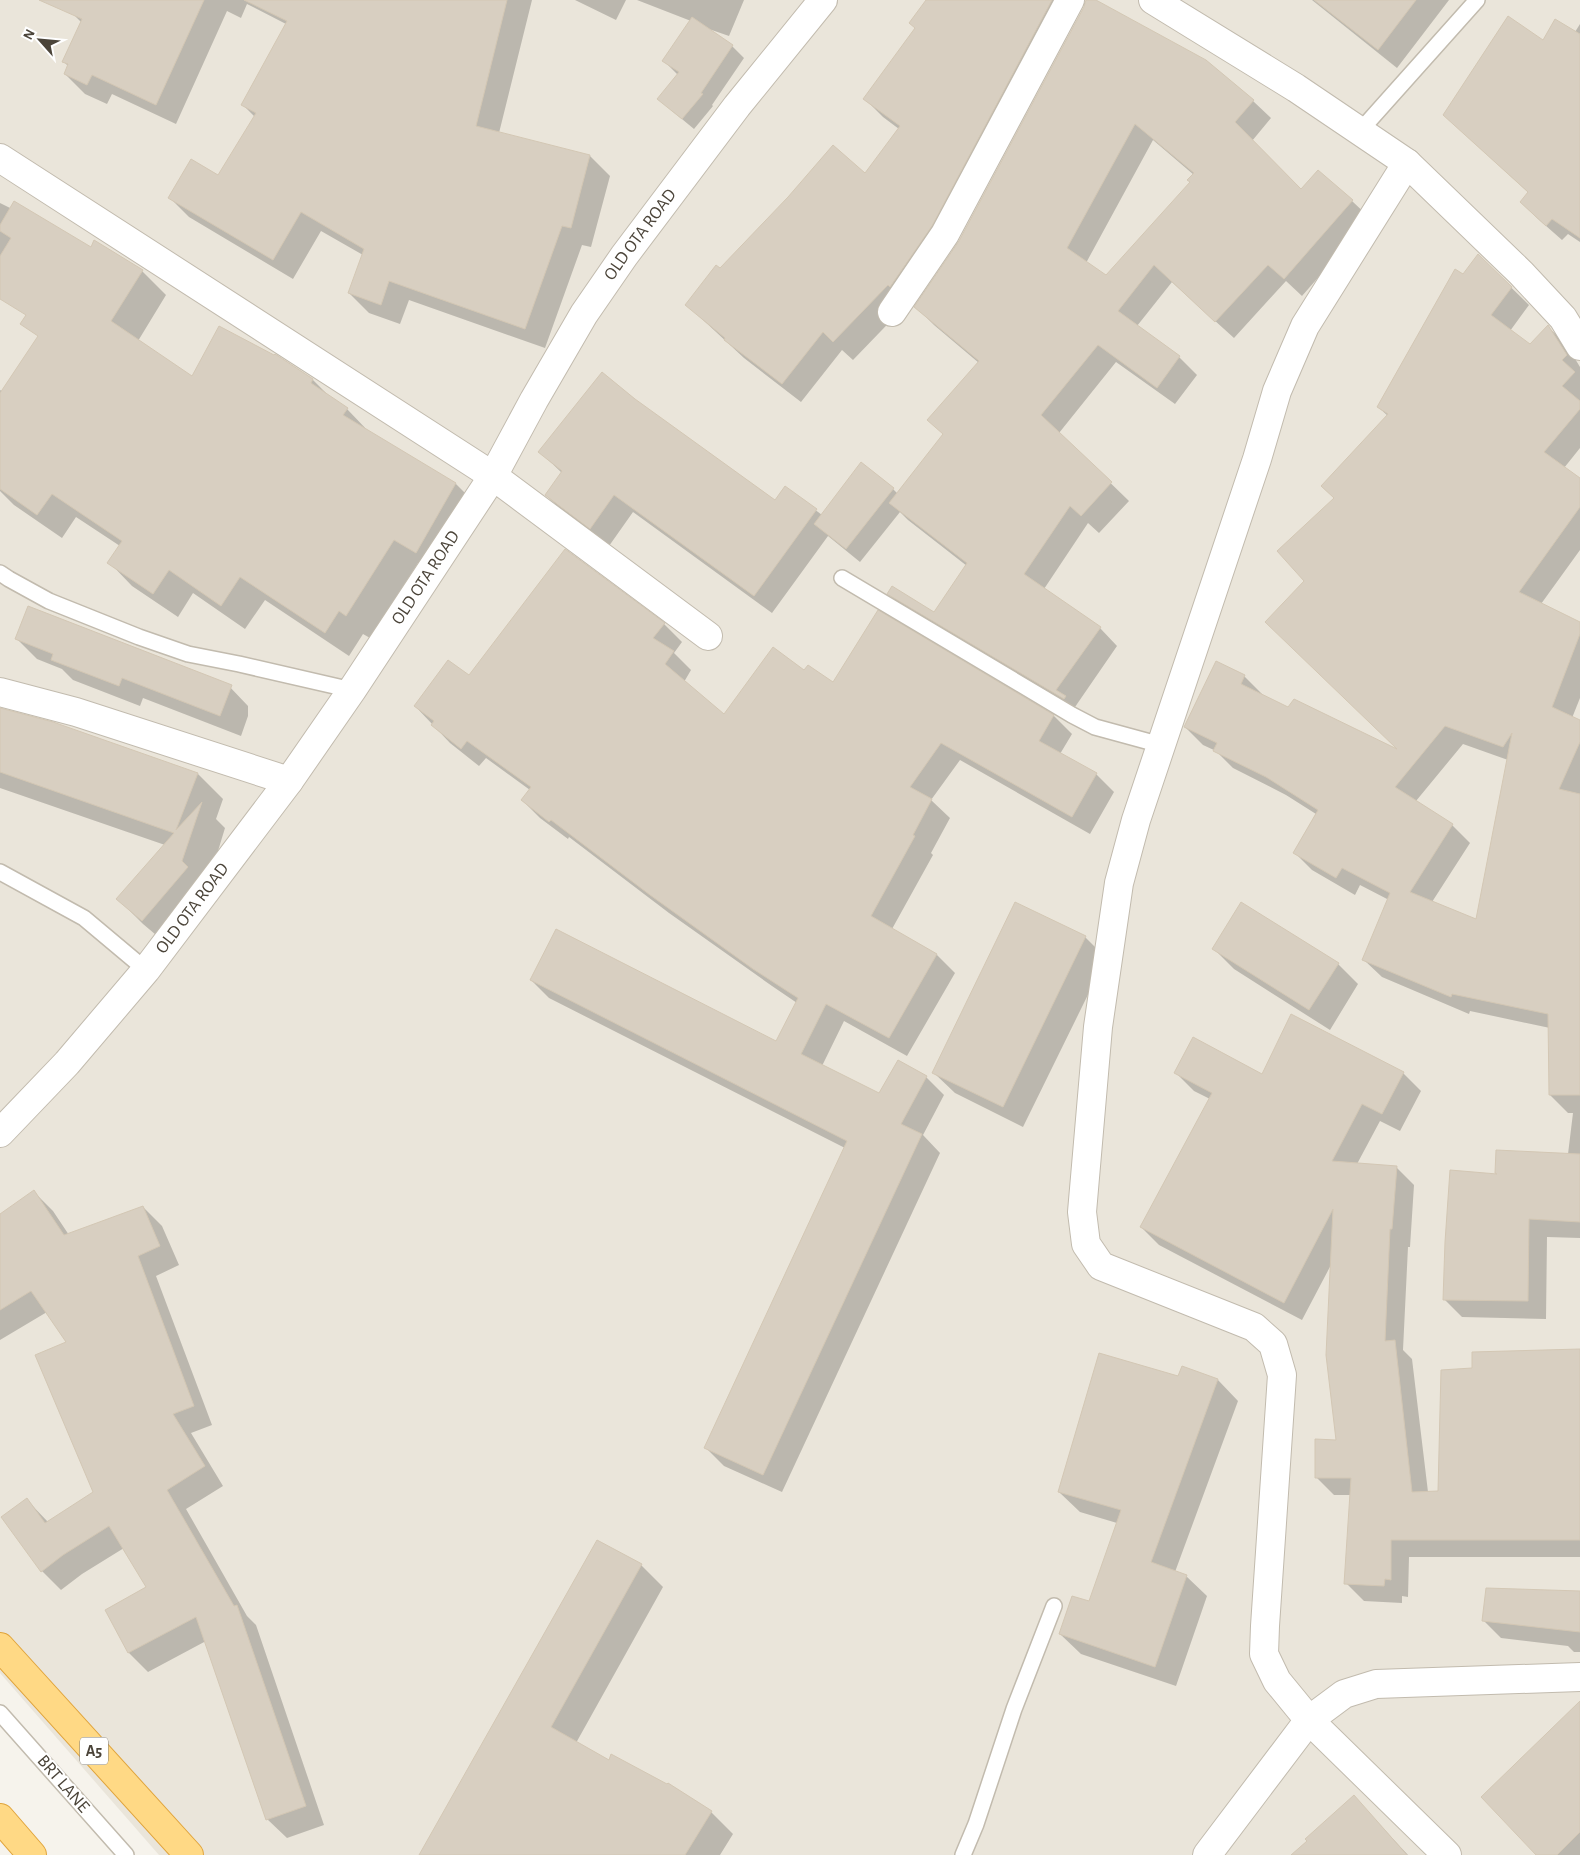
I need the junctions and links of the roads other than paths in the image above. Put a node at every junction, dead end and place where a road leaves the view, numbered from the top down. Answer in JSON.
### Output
{"nodes":[{"id":1,"x":823,"y":0,"type":"edge"},
{"id":2,"x":1070,"y":0,"type":"edge"},
{"id":3,"x":1153,"y":0,"type":"edge"},
{"id":4,"x":1477,"y":0,"type":"edge"},
{"id":5,"x":1360,"y":131,"type":"junction"},
{"id":6,"x":0,"y":158,"type":"edge"},
{"id":7,"x":1407,"y":163,"type":"junction"},
{"id":8,"x":892,"y":312,"type":"dead end"},
{"id":9,"x":1580,"y":346,"type":"edge"},
{"id":10,"x":493,"y":476,"type":"junction"},
{"id":11,"x":0,"y":572,"type":"edge"},
{"id":12,"x":842,"y":578,"type":"dead end"},
{"id":13,"x":708,"y":636,"type":"dead end"},
{"id":14,"x":352,"y":690,"type":"junction"},
{"id":15,"x":0,"y":692,"type":"edge"},
{"id":16,"x":1161,"y":745,"type":"junction"},
{"id":17,"x":289,"y":781,"type":"junction"},
{"id":18,"x":0,"y":872,"type":"edge"},
{"id":19,"x":146,"y":970,"type":"junction"},
{"id":20,"x":0,"y":1134,"type":"edge"},
{"id":21,"x":1054,"y":1606,"type":"dead end"},
{"id":22,"x":0,"y":1647,"type":"edge"},
{"id":23,"x":1580,"y":1677,"type":"edge"},
{"id":24,"x":0,"y":1713,"type":"edge"},
{"id":25,"x":1309,"y":1720,"type":"junction"},
{"id":26,"x":0,"y":1818,"type":"edge"},
{"id":27,"x":32,"y":1855,"type":"edge"},
{"id":28,"x":126,"y":1855,"type":"edge"},
{"id":29,"x":189,"y":1855,"type":"edge"},
{"id":30,"x":964,"y":1855,"type":"edge"},
{"id":31,"x":1207,"y":1855,"type":"edge"},
{"id":32,"x":1447,"y":1855,"type":"edge"}],
"edges":[{"from":1,"to":10,"type":"street","name":"OLD OTA ROAD"},
{"from":2,"to":8,"type":"street"},
{"from":3,"to":5,"type":"street"},
{"from":4,"to":5,"type":"lane"},
{"from":5,"to":7,"type":"street"},
{"from":6,"to":10,"type":"street"},
{"from":7,"to":9,"type":"street"},
{"from":7,"to":16,"type":"street"},
{"from":10,"to":13,"type":"street"},
{"from":10,"to":14,"type":"street","name":"OLD OTA ROAD"},
{"from":11,"to":14,"type":"lane"},
{"from":12,"to":16,"type":"lane"},
{"from":14,"to":17,"type":"street","name":"OLD OTA ROAD"},
{"from":15,"to":17,"type":"street"},
{"from":16,"to":25,"type":"street"},
{"from":17,"to":19,"type":"street","name":"OLD OTA ROAD"},
{"from":18,"to":19,"type":"lane"},
{"from":19,"to":20,"type":"street","name":"OLD OTA ROAD"},
{"from":21,"to":30,"type":"lane"},
{"from":22,"to":29,"type":"highway","number":"A5"},
{"from":23,"to":25,"type":"street"},
{"from":24,"to":28,"type":"lane","name":"BRT LANE"},
{"from":25,"to":31,"type":"street"},
{"from":25,"to":32,"type":"street"},
{"from":26,"to":27,"type":"highway"}]}
